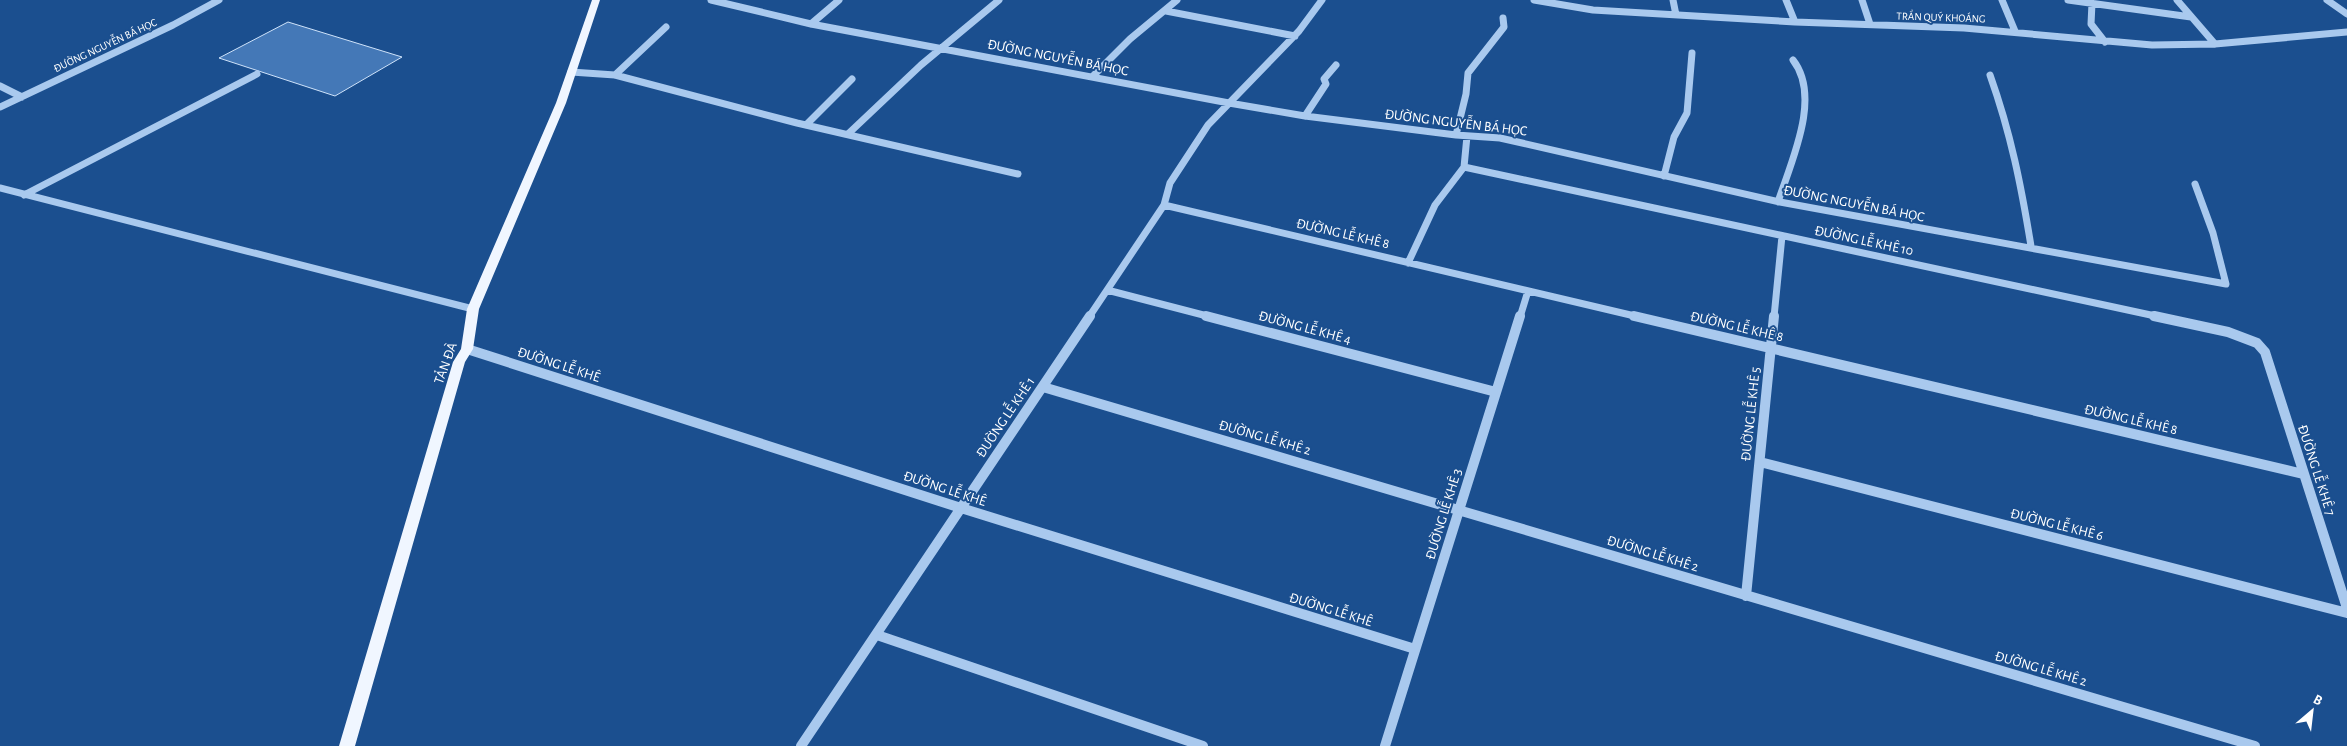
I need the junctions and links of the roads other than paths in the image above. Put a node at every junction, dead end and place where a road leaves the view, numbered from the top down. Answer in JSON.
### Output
{"nodes":[{"id":1,"x":219,"y":0,"type":"edge"},
{"id":2,"x":596,"y":0,"type":"edge"},
{"id":3,"x":711,"y":0,"type":"edge"},
{"id":4,"x":839,"y":0,"type":"edge"},
{"id":5,"x":999,"y":0,"type":"edge"},
{"id":6,"x":1176,"y":0,"type":"edge"},
{"id":7,"x":1322,"y":0,"type":"edge"},
{"id":8,"x":1534,"y":0,"type":"edge"},
{"id":9,"x":1591,"y":0,"type":"edge"},
{"id":10,"x":1673,"y":0,"type":"edge"},
{"id":11,"x":1786,"y":0,"type":"edge"},
{"id":12,"x":1862,"y":0,"type":"edge"},
{"id":13,"x":2002,"y":0,"type":"edge"},
{"id":14,"x":2068,"y":0,"type":"edge"},
{"id":15,"x":2177,"y":0,"type":"edge"},
{"id":16,"x":2327,"y":0,"type":"edge"},
{"id":17,"x":731,"y":2,"type":"edge"},
{"id":18,"x":2092,"y":3,"type":"junction"},
{"id":19,"x":1593,"y":10,"type":"junction"},
{"id":20,"x":1166,"y":11,"type":"junction"},
{"id":21,"x":2347,"y":14,"type":"edge"},
{"id":22,"x":1676,"y":15,"type":"junction"},
{"id":23,"x":2191,"y":17,"type":"junction"},
{"id":24,"x":1503,"y":18,"type":"dead end"},
{"id":25,"x":1795,"y":22,"type":"junction"},
{"id":26,"x":810,"y":24,"type":"junction"},
{"id":27,"x":1870,"y":24,"type":"junction"},
{"id":28,"x":666,"y":27,"type":"dead end"},
{"id":29,"x":2015,"y":31,"type":"junction"},
{"id":30,"x":2347,"y":32,"type":"edge"},
{"id":31,"x":1295,"y":36,"type":"junction"},
{"id":32,"x":2106,"y":42,"type":"junction"},
{"id":33,"x":2215,"y":44,"type":"junction"},
{"id":34,"x":940,"y":47,"type":"junction"},
{"id":35,"x":1692,"y":52,"type":"dead end"},
{"id":36,"x":1792,"y":60,"type":"dead end"},
{"id":37,"x":1336,"y":65,"type":"dead end"},
{"id":38,"x":571,"y":72,"type":"junction"},
{"id":39,"x":257,"y":74,"type":"dead end"},
{"id":40,"x":615,"y":75,"type":"junction"},
{"id":41,"x":1990,"y":75,"type":"dead end"},
{"id":42,"x":1093,"y":76,"type":"junction"},
{"id":43,"x":852,"y":79,"type":"dead end"},
{"id":44,"x":0,"y":86,"type":"edge"},
{"id":45,"x":22,"y":97,"type":"junction"},
{"id":46,"x":1229,"y":103,"type":"junction"},
{"id":47,"x":0,"y":107,"type":"edge"},
{"id":48,"x":1305,"y":116,"type":"junction"},
{"id":49,"x":806,"y":125,"type":"junction"},
{"id":50,"x":848,"y":134,"type":"junction"},
{"id":51,"x":1456,"y":135,"type":"junction"},
{"id":52,"x":1466,"y":136,"type":"junction"},
{"id":53,"x":1464,"y":167,"type":"junction"},
{"id":54,"x":1018,"y":174,"type":"dead end"},
{"id":55,"x":1664,"y":176,"type":"junction"},
{"id":56,"x":2195,"y":184,"type":"dead end"},
{"id":57,"x":0,"y":188,"type":"edge"},
{"id":58,"x":24,"y":195,"type":"junction"},
{"id":59,"x":1778,"y":202,"type":"junction"},
{"id":60,"x":1164,"y":205,"type":"junction"},
{"id":61,"x":1782,"y":236,"type":"junction"},
{"id":62,"x":2031,"y":246,"type":"junction"},
{"id":63,"x":1408,"y":262,"type":"junction"},
{"id":64,"x":1107,"y":290,"type":"junction"},
{"id":65,"x":1528,"y":291,"type":"junction"},
{"id":66,"x":473,"y":309,"type":"junction"},
{"id":67,"x":2257,"y":343,"type":"joint"},
{"id":68,"x":1771,"y":348,"type":"junction"},
{"id":69,"x":467,"y":349,"type":"junction"},
{"id":70,"x":1042,"y":386,"type":"junction"},
{"id":71,"x":1496,"y":392,"type":"junction"},
{"id":72,"x":1760,"y":462,"type":"junction"},
{"id":73,"x":2303,"y":474,"type":"junction"},
{"id":74,"x":961,"y":508,"type":"junction"},
{"id":75,"x":1460,"y":508,"type":"junction"},
{"id":76,"x":1746,"y":596,"type":"junction"},
{"id":77,"x":2347,"y":608,"type":"edge"},
{"id":78,"x":2347,"y":613,"type":"edge"},
{"id":79,"x":877,"y":635,"type":"junction"},
{"id":80,"x":1415,"y":650,"type":"junction"},
{"id":81,"x":347,"y":746,"type":"edge"},
{"id":82,"x":801,"y":746,"type":"edge"},
{"id":83,"x":1203,"y":746,"type":"edge"},
{"id":84,"x":1385,"y":746,"type":"edge"},
{"id":85,"x":2256,"y":746,"type":"edge"}],
"edges":[{"from":1,"to":45,"type":"street","name":"ĐƯỜNG NGUYỄN BÁ HỌC"},
{"from":2,"to":38,"type":"main road","name":"TẢN ĐÀ"},
{"from":3,"to":17,"type":"street","name":"ĐƯỜNG NGUYỄN BÁ HỌC"},
{"from":4,"to":26,"type":"street"},
{"from":5,"to":34,"type":"street"},
{"from":6,"to":20,"type":"street"},
{"from":7,"to":31,"type":"lane"},
{"from":8,"to":19,"type":"street","name":"TRẦN QUÝ KHOÁNG"},
{"from":9,"to":19,"type":"street"},
{"from":10,"to":22,"type":"street"},
{"from":11,"to":25,"type":"street"},
{"from":12,"to":27,"type":"street"},
{"from":13,"to":29,"type":"street"},
{"from":14,"to":18,"type":"street"},
{"from":15,"to":23,"type":"street"},
{"from":16,"to":21,"type":"street"},
{"from":17,"to":26,"type":"street","name":"ĐƯỜNG NGUYỄN BÁ HỌC"},
{"from":18,"to":23,"type":"street"},
{"from":18,"to":32,"type":"street"},
{"from":19,"to":22,"type":"street","name":"TRẦN QUÝ KHOÁNG"},
{"from":20,"to":31,"type":"street"},
{"from":20,"to":42,"type":"street"},
{"from":22,"to":25,"type":"street","name":"TRẦN QUÝ KHOÁNG"},
{"from":23,"to":33,"type":"street"},
{"from":24,"to":51,"type":"street"},
{"from":25,"to":27,"type":"street","name":"TRẦN QUÝ KHOÁNG"},
{"from":26,"to":34,"type":"street","name":"ĐƯỜNG NGUYỄN BÁ HỌC"},
{"from":27,"to":29,"type":"street","name":"TRẦN QUÝ KHOÁNG"},
{"from":28,"to":40,"type":"street"},
{"from":29,"to":32,"type":"street","name":"TRẦN QUÝ KHOÁNG"},
{"from":30,"to":33,"type":"street","name":"TRẦN QUÝ KHOÁNG"},
{"from":31,"to":46,"type":"lane"},
{"from":32,"to":33,"type":"street","name":"TRẦN QUÝ KHOÁNG"},
{"from":34,"to":42,"type":"street","name":"ĐƯỜNG NGUYỄN BÁ HỌC"},
{"from":34,"to":50,"type":"street"},
{"from":35,"to":55,"type":"lane"},
{"from":36,"to":59,"type":"street"},
{"from":37,"to":48,"type":"street"},
{"from":38,"to":40,"type":"street"},
{"from":38,"to":66,"type":"main road","name":"TẢN ĐÀ"},
{"from":39,"to":58,"type":"street"},
{"from":40,"to":49,"type":"street"},
{"from":41,"to":62,"type":"street"},
{"from":42,"to":46,"type":"street","name":"ĐƯỜNG NGUYỄN BÁ HỌC"},
{"from":43,"to":49,"type":"street"},
{"from":44,"to":45,"type":"street"},
{"from":45,"to":47,"type":"street","name":"ĐƯỜNG NGUYỄN BÁ HỌC"},
{"from":46,"to":48,"type":"street","name":"ĐƯỜNG NGUYỄN BÁ HỌC"},
{"from":46,"to":60,"type":"street","name":"ĐƯỜNG LỄ KHÊ 1"},
{"from":48,"to":51,"type":"street","name":"ĐƯỜNG NGUYỄN BÁ HỌC"},
{"from":49,"to":50,"type":"street"},
{"from":50,"to":54,"type":"street"},
{"from":51,"to":52,"type":"street","name":"ĐƯỜNG NGUYỄN BÁ HỌC"},
{"from":52,"to":53,"type":"street"},
{"from":52,"to":55,"type":"street","name":"ĐƯỜNG NGUYỄN BÁ HỌC"},
{"from":53,"to":61,"type":"street","name":"ĐƯỜNG LỄ KHÊ 10"},
{"from":53,"to":63,"type":"street"},
{"from":55,"to":59,"type":"street","name":"ĐƯỜNG NGUYỄN BÁ HỌC"},
{"from":56,"to":62,"type":"street","name":"ĐƯỜNG NGUYỄN BÁ HỌC"},
{"from":57,"to":58,"type":"street"},
{"from":58,"to":66,"type":"street"},
{"from":59,"to":62,"type":"street","name":"ĐƯỜNG NGUYỄN BÁ HỌC"},
{"from":60,"to":63,"type":"street","name":"ĐƯỜNG LỄ KHÊ 8"},
{"from":60,"to":64,"type":"street","name":"ĐƯỜNG LỄ KHÊ 1"},
{"from":61,"to":67,"type":"street","name":"ĐƯỜNG LỄ KHÊ 10"},
{"from":61,"to":68,"type":"street","name":"ĐƯỜNG LỄ KHÊ 5"},
{"from":63,"to":65,"type":"street","name":"ĐƯỜNG LỄ KHÊ 8"},
{"from":64,"to":70,"type":"street","name":"ĐƯỜNG LỄ KHÊ 1"},
{"from":64,"to":71,"type":"street","name":"ĐƯỜNG LỄ KHÊ 4"},
{"from":65,"to":68,"type":"street","name":"ĐƯỜNG LỄ KHÊ 8"},
{"from":65,"to":71,"type":"street","name":"ĐƯỜNG LỄ KHÊ 3"},
{"from":66,"to":69,"type":"main road","name":"TẢN ĐÀ"},
{"from":67,"to":73,"type":"street","name":"ĐƯỜNG LỄ KHÊ 7"},
{"from":68,"to":72,"type":"street","name":"ĐƯỜNG LỄ KHÊ 5"},
{"from":68,"to":73,"type":"street","name":"ĐƯỜNG LỄ KHÊ 8"},
{"from":69,"to":74,"type":"street","name":"ĐƯỜNG LỄ KHÊ"},
{"from":69,"to":81,"type":"main road","name":"TẢN ĐÀ"},
{"from":70,"to":74,"type":"street","name":"ĐƯỜNG LỄ KHÊ 1"},
{"from":70,"to":75,"type":"street","name":"ĐƯỜNG LỄ KHÊ 2"},
{"from":71,"to":75,"type":"street","name":"ĐƯỜNG LỄ KHÊ 3"},
{"from":72,"to":76,"type":"street","name":"ĐƯỜNG LỄ KHÊ 5"},
{"from":72,"to":78,"type":"street","name":"ĐƯỜNG LỄ KHÊ 6"},
{"from":73,"to":77,"type":"street","name":"ĐƯỜNG LỄ KHÊ 7"},
{"from":74,"to":79,"type":"street","name":"ĐƯỜNG LỄ KHÊ 1"},
{"from":74,"to":80,"type":"street","name":"ĐƯỜNG LỄ KHÊ"},
{"from":75,"to":76,"type":"street","name":"ĐƯỜNG LỄ KHÊ 2"},
{"from":75,"to":80,"type":"street","name":"ĐƯỜNG LỄ KHÊ 3"},
{"from":76,"to":85,"type":"street","name":"ĐƯỜNG LỄ KHÊ 2"},
{"from":79,"to":82,"type":"street","name":"ĐƯỜNG LỄ KHÊ 1"},
{"from":79,"to":83,"type":"street"},
{"from":80,"to":84,"type":"street","name":"ĐƯỜNG LỄ KHÊ 3"}]}
